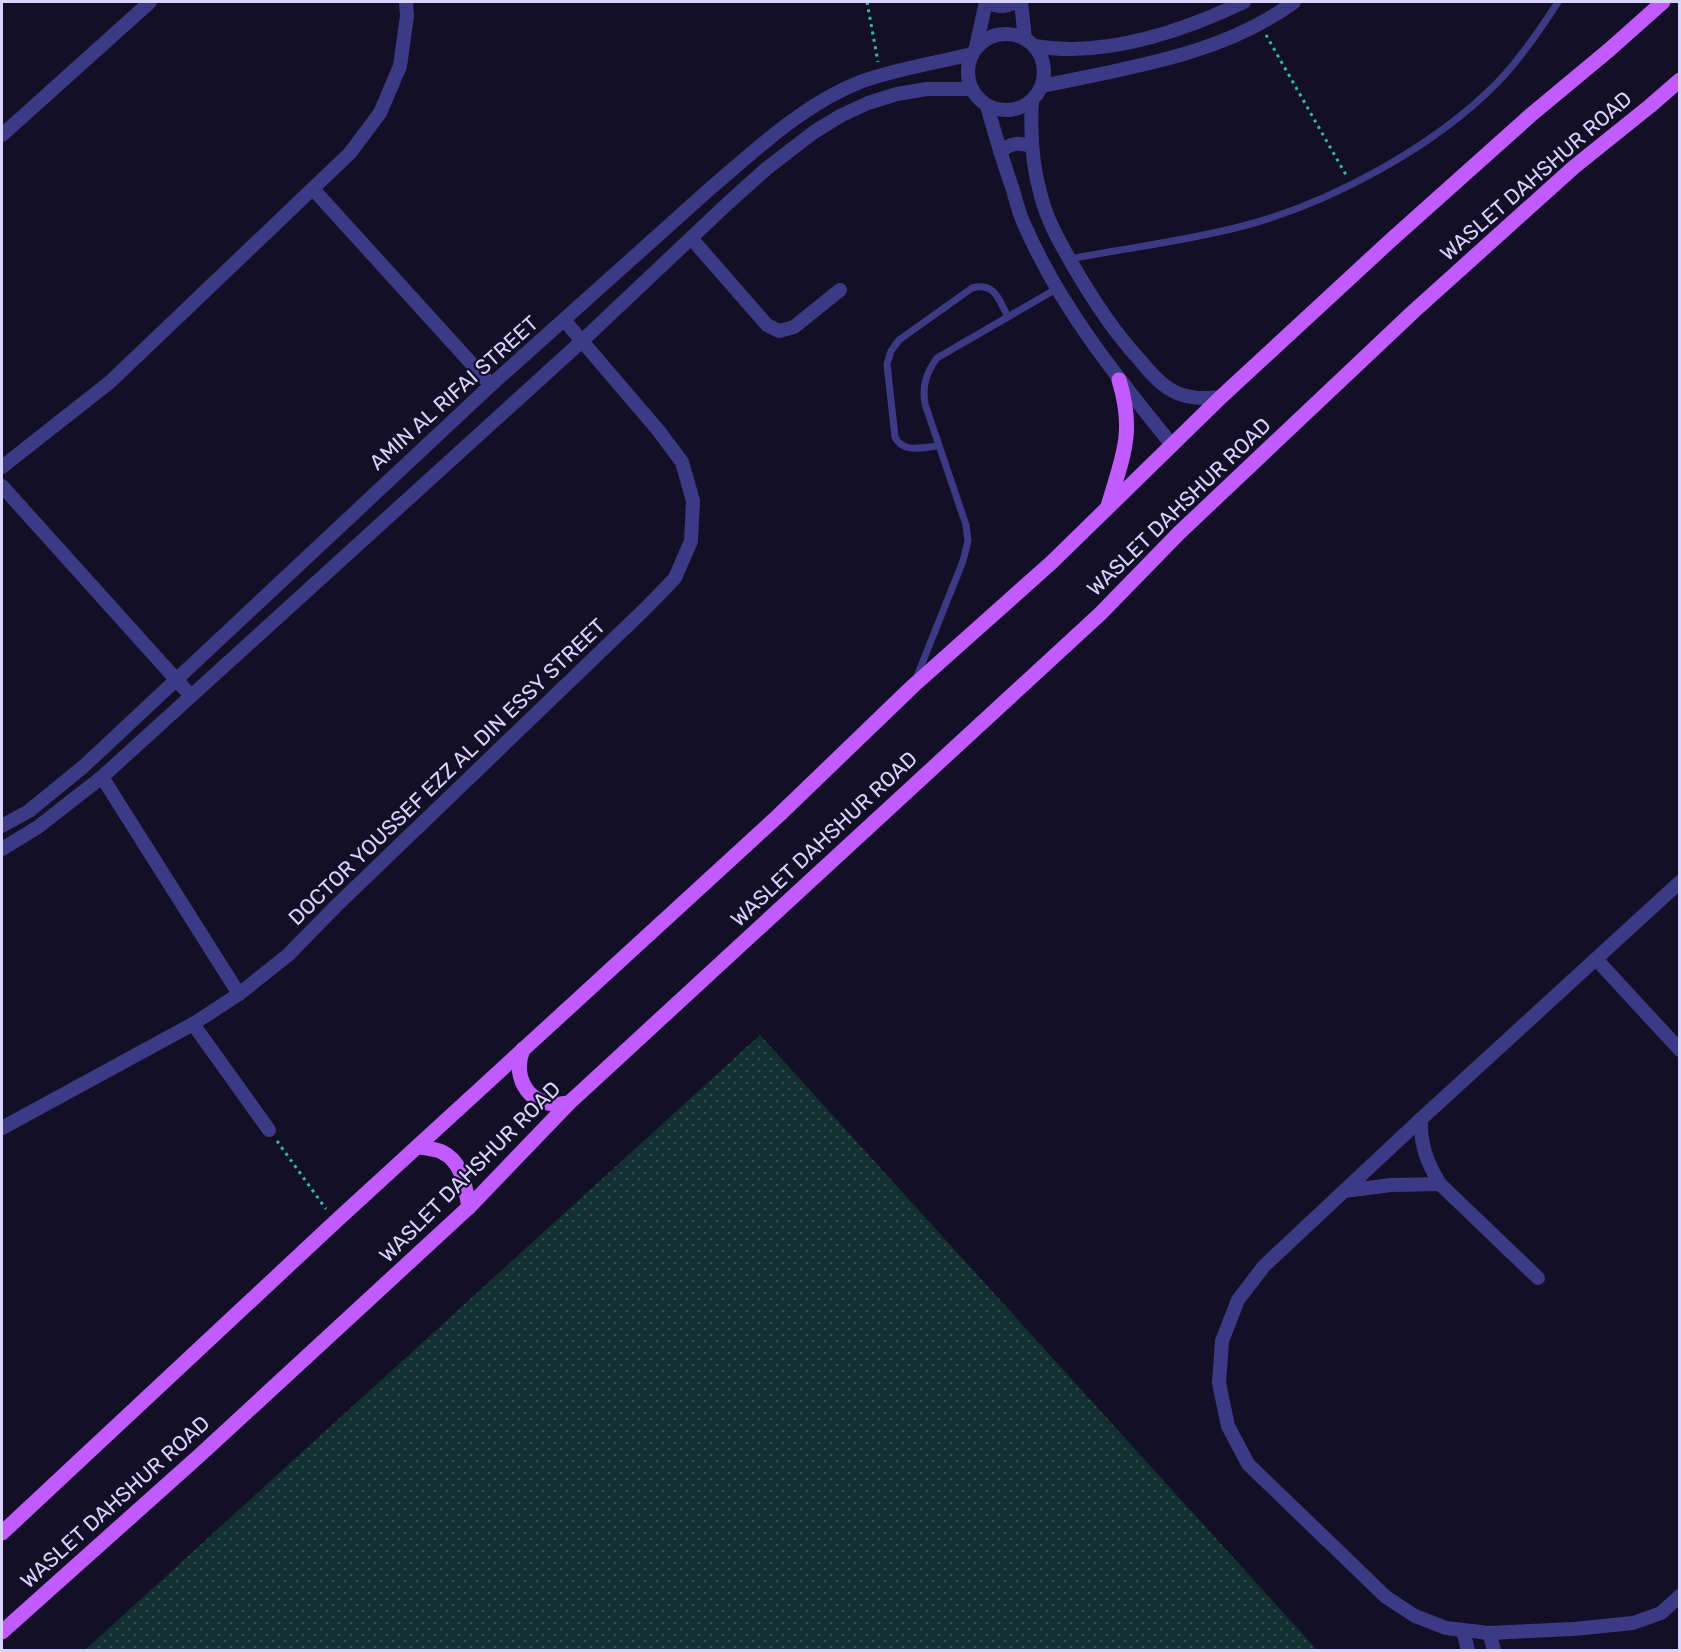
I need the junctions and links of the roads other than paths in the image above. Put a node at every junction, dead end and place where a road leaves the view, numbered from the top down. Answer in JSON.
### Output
{"nodes":[{"id":1,"x":150,"y":2,"type":"edge"},
{"id":2,"x":406,"y":2,"type":"edge"},
{"id":3,"x":986,"y":2,"type":"edge"},
{"id":4,"x":1015,"y":2,"type":"edge"},
{"id":5,"x":1021,"y":2,"type":"edge"},
{"id":6,"x":1244,"y":2,"type":"edge"},
{"id":7,"x":1294,"y":2,"type":"edge"},
{"id":8,"x":1558,"y":2,"type":"edge"},
{"id":9,"x":1663,"y":2,"type":"edge"},
{"id":10,"x":1029,"y":42,"type":"junction"},
{"id":11,"x":974,"y":51,"type":"junction"},
{"id":12,"x":1680,"y":80,"type":"edge"},
{"id":13,"x":1042,"y":86,"type":"junction"},
{"id":14,"x":971,"y":89,"type":"junction"},
{"id":15,"x":1032,"y":101,"type":"junction"},
{"id":16,"x":987,"y":106,"type":"junction"},
{"id":17,"x":2,"y":133,"type":"edge"},
{"id":18,"x":1031,"y":146,"type":"junction"},
{"id":19,"x":1000,"y":152,"type":"junction"},
{"id":20,"x":314,"y":189,"type":"junction"},
{"id":21,"x":692,"y":238,"type":"junction"},
{"id":22,"x":1069,"y":259,"type":"junction"},
{"id":23,"x":1058,"y":288,"type":"junction"},
{"id":24,"x":840,"y":290,"type":"dead end"},
{"id":25,"x":1008,"y":317,"type":"junction"},
{"id":26,"x":564,"y":320,"type":"junction"},
{"id":27,"x":1116,"y":334,"type":"junction"},
{"id":28,"x":582,"y":341,"type":"junction"},
{"id":29,"x":1096,"y":350,"type":"junction"},
{"id":30,"x":1119,"y":380,"type":"junction"},
{"id":31,"x":491,"y":385,"type":"junction"},
{"id":32,"x":1221,"y":398,"type":"junction"},
{"id":33,"x":1172,"y":445,"type":"junction"},
{"id":34,"x":939,"y":446,"type":"junction"},
{"id":35,"x":2,"y":466,"type":"edge"},
{"id":36,"x":2,"y":486,"type":"edge"},
{"id":37,"x":1107,"y":510,"type":"junction"},
{"id":38,"x":176,"y":679,"type":"junction"},
{"id":39,"x":913,"y":687,"type":"junction"},
{"id":40,"x":191,"y":696,"type":"junction"},
{"id":41,"x":102,"y":777,"type":"junction"},
{"id":42,"x":29,"y":812,"type":"junction"},
{"id":43,"x":2,"y":826,"type":"edge"},
{"id":44,"x":38,"y":827,"type":"junction"},
{"id":45,"x":2,"y":849,"type":"edge"},
{"id":46,"x":1680,"y":882,"type":"edge"},
{"id":47,"x":1596,"y":959,"type":"junction"},
{"id":48,"x":239,"y":994,"type":"junction"},
{"id":49,"x":193,"y":1024,"type":"junction"},
{"id":50,"x":523,"y":1049,"type":"junction"},
{"id":51,"x":1680,"y":1050,"type":"edge"},
{"id":52,"x":569,"y":1103,"type":"junction"},
{"id":53,"x":1421,"y":1119,"type":"junction"},
{"id":54,"x":2,"y":1128,"type":"edge"},
{"id":55,"x":269,"y":1130,"type":"road end"},
{"id":56,"x":419,"y":1147,"type":"junction"},
{"id":57,"x":1440,"y":1184,"type":"junction"},
{"id":58,"x":1344,"y":1191,"type":"junction"},
{"id":59,"x":469,"y":1207,"type":"junction"},
{"id":60,"x":1538,"y":1278,"type":"dead end"},
{"id":61,"x":2,"y":1533,"type":"edge"},
{"id":62,"x":1680,"y":1596,"type":"edge"},
{"id":63,"x":1463,"y":1631,"type":"junction"},
{"id":64,"x":2,"y":1632,"type":"edge"},
{"id":65,"x":1489,"y":1633,"type":"junction"},
{"id":66,"x":1468,"y":1650,"type":"edge"},
{"id":67,"x":1494,"y":1650,"type":"edge"}],
"edges":[{"from":1,"to":17,"type":"street"},
{"from":2,"to":20,"type":"street"},
{"from":3,"to":4,"type":"street"},
{"from":3,"to":11,"type":"street"},
{"from":5,"to":10,"type":"street"},
{"from":6,"to":10,"type":"street"},
{"from":7,"to":13,"type":"street"},
{"from":8,"to":22,"type":"lane"},
{"from":9,"to":32,"type":"main road"},
{"from":10,"to":11,"type":"street"},
{"from":10,"to":13,"type":"street"},
{"from":11,"to":14,"type":"street"},
{"from":11,"to":26,"type":"street","name":"AMIN AL RIFAI STREET"},
{"from":12,"to":52,"type":"main road","name":"WASLET DAHSHUR ROAD"},
{"from":13,"to":15,"type":"street"},
{"from":14,"to":16,"type":"street"},
{"from":14,"to":21,"type":"street"},
{"from":15,"to":16,"type":"street"},
{"from":15,"to":18,"type":"street"},
{"from":16,"to":19,"type":"street"},
{"from":18,"to":19,"type":"street"},
{"from":18,"to":22,"type":"street"},
{"from":19,"to":23,"type":"street"},
{"from":20,"to":31,"type":"street"},
{"from":20,"to":35,"type":"street"},
{"from":21,"to":24,"type":"street"},
{"from":21,"to":28,"type":"street"},
{"from":22,"to":27,"type":"street"},
{"from":23,"to":25,"type":"lane"},
{"from":23,"to":29,"type":"street"},
{"from":25,"to":34,"type":"lane"},
{"from":25,"to":34,"type":"lane"},
{"from":26,"to":28,"type":"street","name":"DOCTOR YOUSSEF EZZ AL DIN ESSY STREET"},
{"from":26,"to":31,"type":"street","name":"AMIN AL RIFAI STREET"},
{"from":27,"to":29,"type":"street"},
{"from":27,"to":32,"type":"street"},
{"from":28,"to":40,"type":"street"},
{"from":28,"to":48,"type":"street","name":"DOCTOR YOUSSEF EZZ AL DIN ESSY STREET"},
{"from":29,"to":30,"type":"street"},
{"from":30,"to":33,"type":"street"},
{"from":30,"to":37,"type":"main road"},
{"from":31,"to":38,"type":"street","name":"AMIN AL RIFAI STREET"},
{"from":32,"to":33,"type":"main road"},
{"from":33,"to":37,"type":"main road"},
{"from":34,"to":39,"type":"lane"},
{"from":36,"to":38,"type":"street"},
{"from":37,"to":39,"type":"main road"},
{"from":38,"to":40,"type":"street"},
{"from":38,"to":42,"type":"street","name":"AMIN AL RIFAI STREET"},
{"from":39,"to":50,"type":"main road"},
{"from":40,"to":41,"type":"street"},
{"from":41,"to":44,"type":"street"},
{"from":41,"to":48,"type":"street"},
{"from":42,"to":43,"type":"street","name":"AMIN AL RIFAI STREET"},
{"from":42,"to":44,"type":"street"},
{"from":44,"to":45,"type":"street"},
{"from":46,"to":47,"type":"street"},
{"from":47,"to":51,"type":"street"},
{"from":47,"to":53,"type":"street"},
{"from":48,"to":49,"type":"street","name":"DOCTOR YOUSSEF EZZ AL DIN ESSY STREET"},
{"from":49,"to":54,"type":"street","name":"DOCTOR YOUSSEF EZZ AL DIN ESSY STREET"},
{"from":49,"to":55,"type":"street"},
{"from":50,"to":52,"type":"main road"},
{"from":50,"to":56,"type":"main road"},
{"from":52,"to":59,"type":"main road","name":"WASLET DAHSHUR ROAD"},
{"from":53,"to":57,"type":"street"},
{"from":53,"to":58,"type":"street"},
{"from":56,"to":59,"type":"main road"},
{"from":56,"to":61,"type":"main road"},
{"from":57,"to":58,"type":"street"},
{"from":57,"to":60,"type":"street"},
{"from":58,"to":63,"type":"street"},
{"from":59,"to":64,"type":"main road","name":"WASLET DAHSHUR ROAD"},
{"from":62,"to":65,"type":"street"},
{"from":63,"to":65,"type":"street"},
{"from":63,"to":66,"type":"street"},
{"from":65,"to":67,"type":"street"}]}
